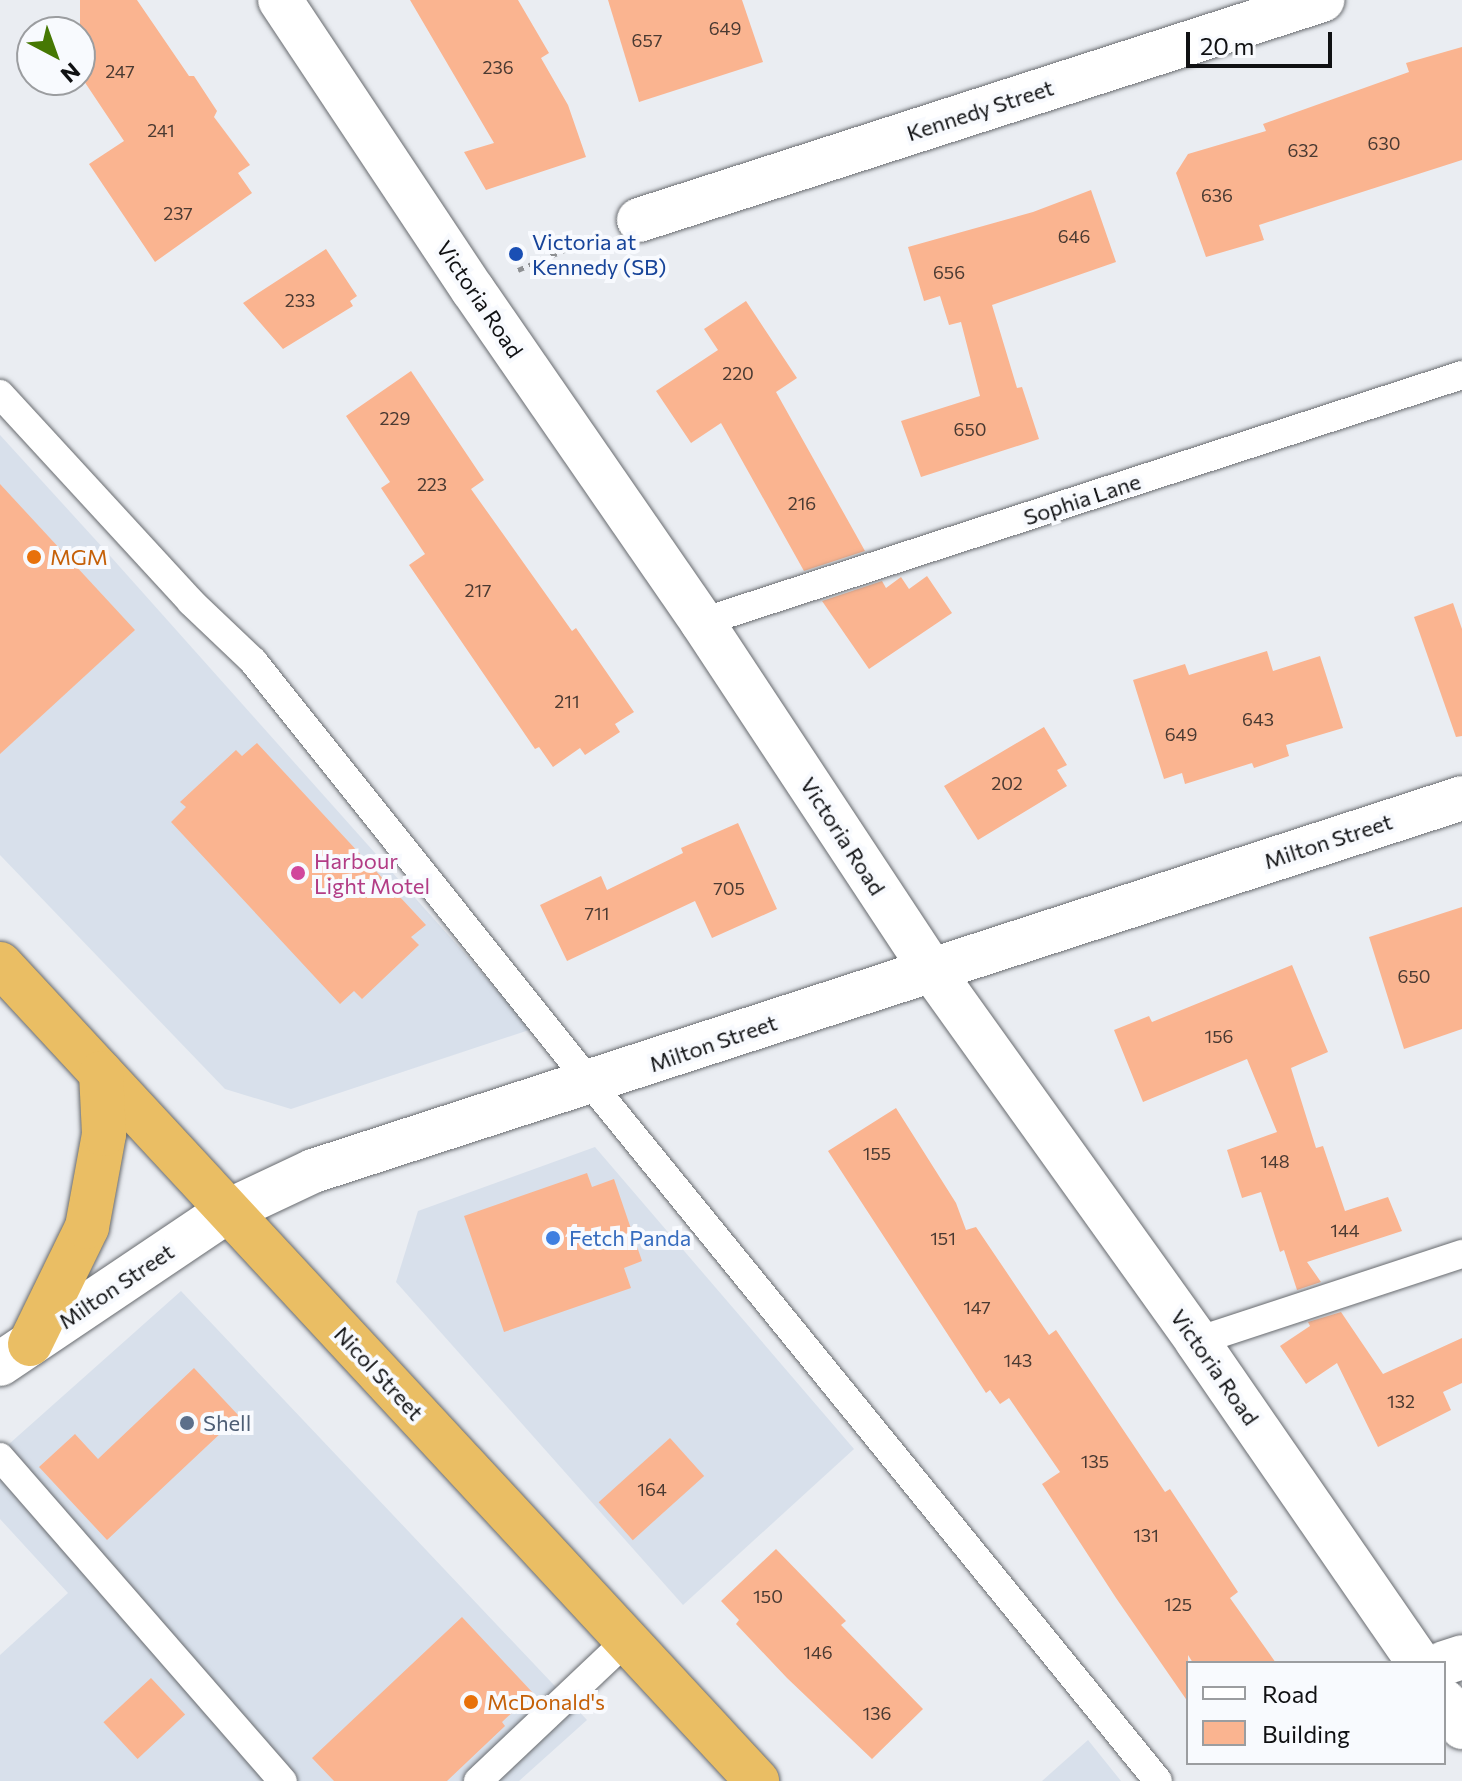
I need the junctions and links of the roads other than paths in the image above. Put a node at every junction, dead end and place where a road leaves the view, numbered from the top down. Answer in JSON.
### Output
{"nodes":[{"id":1,"x":280,"y":0,"type":"edge"},
{"id":2,"x":1322,"y":0,"type":"edge"},
{"id":3,"x":639,"y":220,"type":"road end"},
{"id":4,"x":1462,"y":375,"type":"edge"},
{"id":5,"x":0,"y":394,"type":"edge"},
{"id":6,"x":702,"y":622,"type":"junction"},
{"id":7,"x":1462,"y":798,"type":"edge"},
{"id":8,"x":0,"y":964,"type":"edge"},
{"id":9,"x":931,"y":969,"type":"junction"},
{"id":10,"x":101,"y":1073,"type":"junction"},
{"id":11,"x":591,"y":1084,"type":"junction"},
{"id":12,"x":228,"y":1211,"type":"junction"},
{"id":13,"x":1462,"y":1254,"type":"edge"},
{"id":14,"x":1197,"y":1341,"type":"junction"},
{"id":15,"x":15,"y":1354,"type":"edge"},
{"id":16,"x":0,"y":1457,"type":"edge"},
{"id":17,"x":627,"y":1640,"type":"junction"},
{"id":18,"x":1418,"y":1661,"type":"edge"},
{"id":19,"x":1446,"y":1704,"type":"edge"},
{"id":20,"x":1462,"y":1727,"type":"edge"},
{"id":21,"x":283,"y":1781,"type":"edge"},
{"id":22,"x":478,"y":1781,"type":"edge"},
{"id":23,"x":757,"y":1781,"type":"edge"},
{"id":24,"x":1158,"y":1781,"type":"edge"}],
"edges":[{"from":1,"to":6,"type":"street","name":"Victoria Road"},
{"from":2,"to":3,"type":"street","name":"Kennedy Street"},
{"from":4,"to":6,"type":"lane","name":"Sophia Lane"},
{"from":5,"to":11,"type":"lane"},
{"from":6,"to":9,"type":"street","name":"Victoria Road"},
{"from":7,"to":9,"type":"street","name":"Milton Street"},
{"from":8,"to":10,"type":"highway","name":"Nicol Street"},
{"from":9,"to":11,"type":"street","name":"Milton Street"},
{"from":9,"to":14,"type":"street","name":"Victoria Road"},
{"from":10,"to":12,"type":"highway","name":"Nicol Street"},
{"from":10,"to":15,"type":"highway"},
{"from":11,"to":12,"type":"street","name":"Milton Street"},
{"from":11,"to":24,"type":"lane"},
{"from":12,"to":15,"type":"street","name":"Milton Street"},
{"from":12,"to":17,"type":"highway","name":"Nicol Street"},
{"from":13,"to":14,"type":"lane"},
{"from":14,"to":18,"type":"street","name":"Victoria Road"},
{"from":16,"to":21,"type":"lane"},
{"from":17,"to":22,"type":"lane"},
{"from":17,"to":23,"type":"highway","name":"Nicol Street"},
{"from":19,"to":20,"type":"street"}]}
